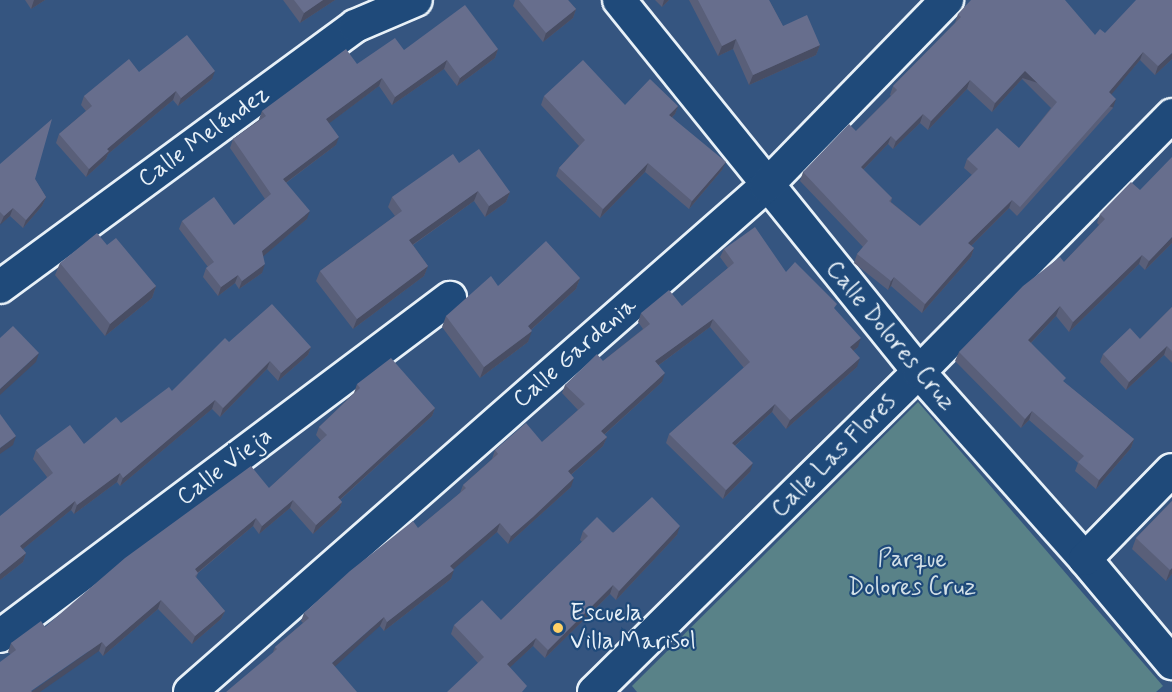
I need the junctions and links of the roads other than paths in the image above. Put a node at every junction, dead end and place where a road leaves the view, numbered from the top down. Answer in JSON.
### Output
{"nodes":[{"id":1,"x":416,"y":0,"type":"edge"},
{"id":2,"x":619,"y":0,"type":"edge"},
{"id":3,"x":946,"y":0,"type":"edge"},
{"id":4,"x":1172,"y":115,"type":"edge"},
{"id":5,"x":766,"y":186,"type":"junction"},
{"id":6,"x":0,"y":287,"type":"edge"},
{"id":7,"x":450,"y":298,"type":"dead end"},
{"id":8,"x":919,"y":372,"type":"junction"},
{"id":9,"x":1172,"y":470,"type":"edge"},
{"id":10,"x":1085,"y":559,"type":"junction"},
{"id":11,"x":0,"y":636,"type":"edge"},
{"id":12,"x":1172,"y":663,"type":"edge"},
{"id":13,"x":190,"y":692,"type":"edge"},
{"id":14,"x":594,"y":692,"type":"edge"}],
"edges":[{"from":1,"to":6,"type":"street","name":"Calle Meléndez"},
{"from":2,"to":5,"type":"street","name":"Calle Dolores Cruz"},
{"from":3,"to":5,"type":"street","name":"Calle Gardenia"},
{"from":4,"to":8,"type":"street","name":"Calle Las Flores"},
{"from":5,"to":8,"type":"street","name":"Calle Dolores Cruz"},
{"from":5,"to":13,"type":"street","name":"Calle Gardenia"},
{"from":7,"to":11,"type":"street","name":"Calle Vieja"},
{"from":8,"to":10,"type":"street","name":"Calle Dolores Cruz"},
{"from":8,"to":14,"type":"street","name":"Calle Las Flores"},
{"from":9,"to":10,"type":"street"},
{"from":10,"to":12,"type":"street","name":"Calle Dolores Cruz"}]}
